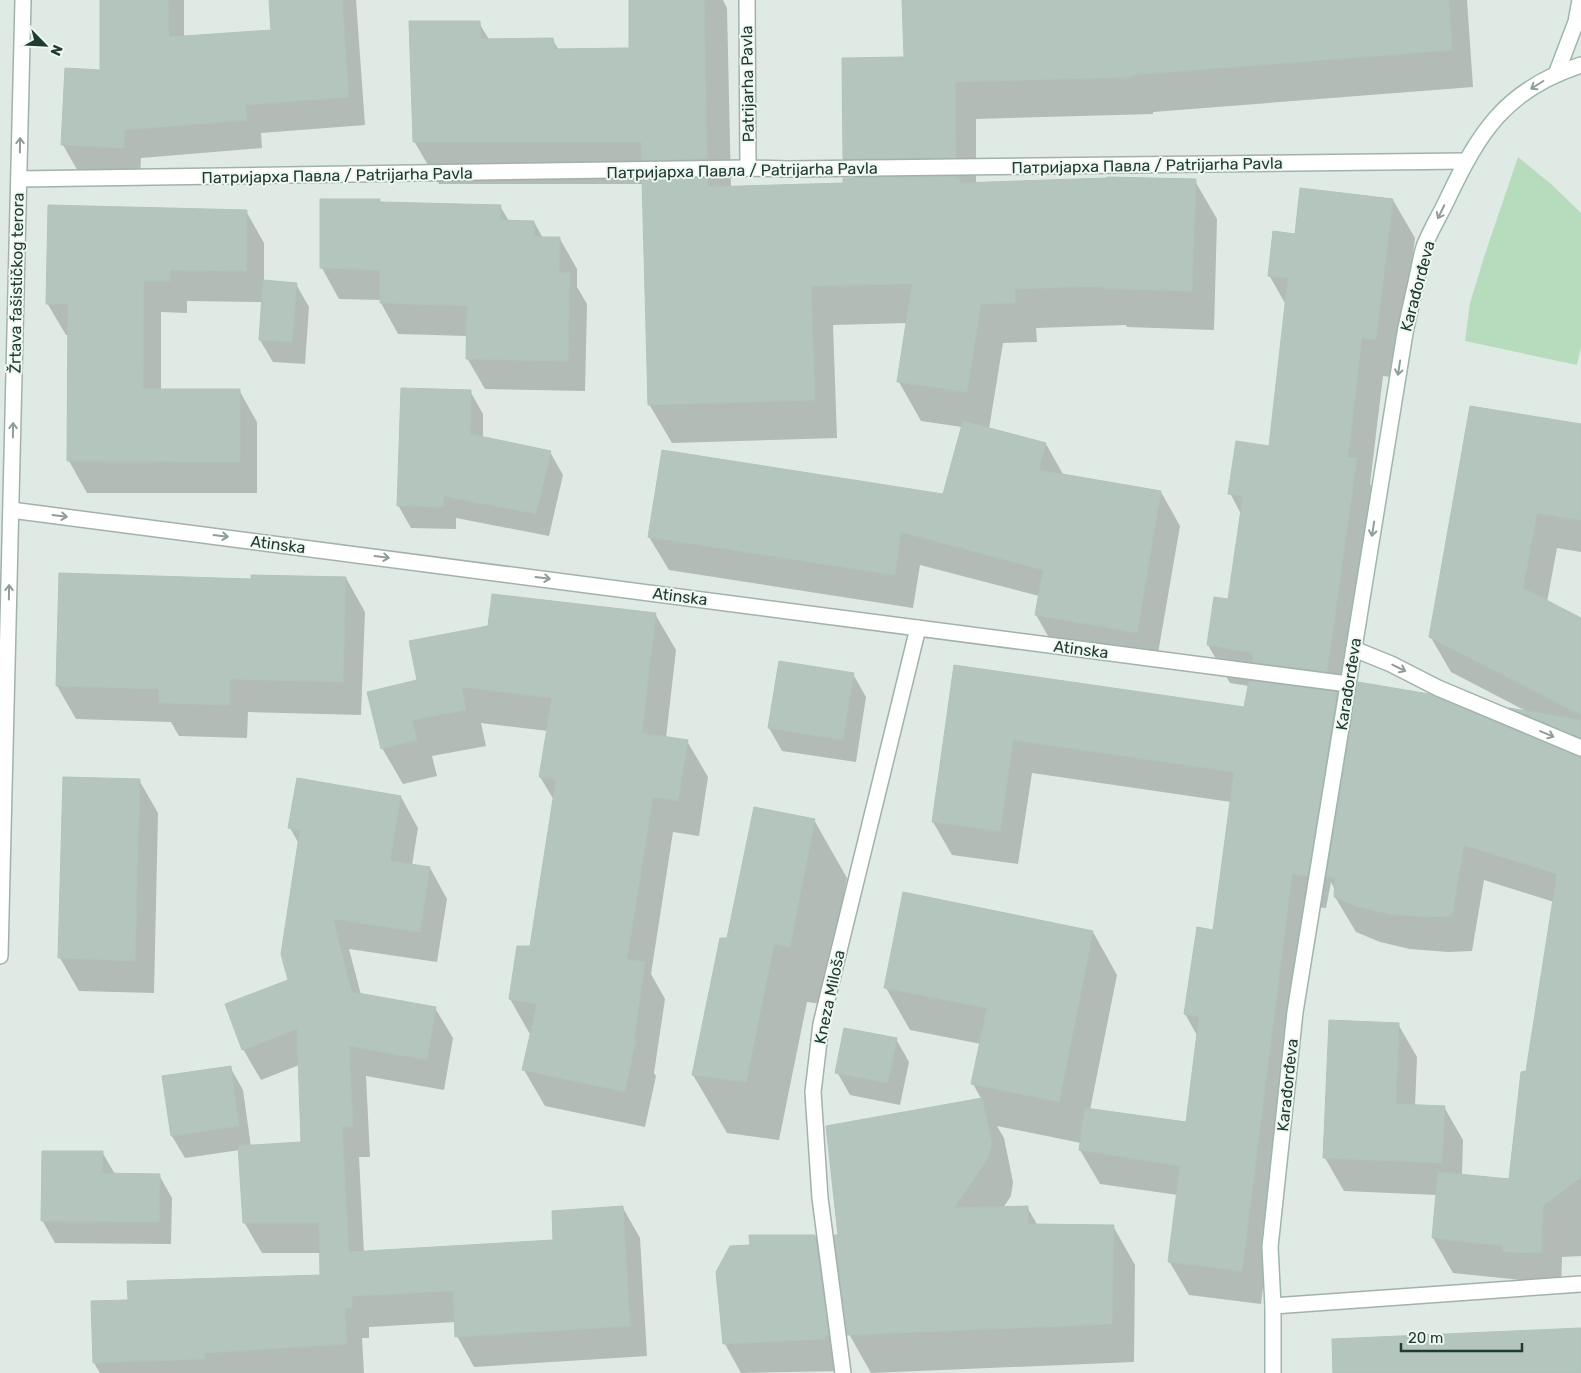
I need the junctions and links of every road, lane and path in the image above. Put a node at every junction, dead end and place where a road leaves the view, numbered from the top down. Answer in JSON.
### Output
{"nodes":[{"id":1,"x":23,"y":0,"type":"edge"},
{"id":2,"x":746,"y":0,"type":"edge"},
{"id":3,"x":1580,"y":0,"type":"edge"},
{"id":4,"x":1581,"y":65,"type":"edge"},
{"id":5,"x":1558,"y":72,"type":"junction"},
{"id":6,"x":1466,"y":161,"type":"junction"},
{"id":7,"x":748,"y":168,"type":"junction"},
{"id":8,"x":19,"y":179,"type":"junction"},
{"id":9,"x":11,"y":510,"type":"junction"},
{"id":10,"x":918,"y":628,"type":"junction"},
{"id":11,"x":1354,"y":649,"type":"junction"},
{"id":12,"x":1348,"y":684,"type":"junction"},
{"id":13,"x":1581,"y":748,"type":"edge"},
{"id":14,"x":0,"y":956,"type":"edge"},
{"id":15,"x":1581,"y":1284,"type":"edge"},
{"id":16,"x":1273,"y":1306,"type":"junction"},
{"id":17,"x":843,"y":1373,"type":"edge"},
{"id":18,"x":1273,"y":1373,"type":"edge"}],
"edges":[{"from":8,"to":1,"type":"street","name":"Žrtava fašističkog terora","one_way":true},
{"from":2,"to":7,"type":"street","name":"Patrijarha Pavla"},
{"from":3,"to":5,"type":"street"},
{"from":4,"to":5,"type":"street","name":"Karađorđeva"},
{"from":5,"to":6,"type":"street","name":"Karađorđeva","one_way":true},
{"from":6,"to":7,"type":"street","name":"Патријарха Павла / Patrijarha Pavla"},
{"from":6,"to":11,"type":"street","name":"Karađorđeva","one_way":true},
{"from":7,"to":8,"type":"street","name":"Патријарха Павла / Patrijarha Pavla"},
{"from":9,"to":8,"type":"street","name":"Žrtava fašističkog terora","one_way":true},
{"from":9,"to":10,"type":"street","name":"Atinska","one_way":true},
{"from":14,"to":9,"type":"street","name":"Žrtava fašističkog terora","one_way":true},
{"from":10,"to":12,"type":"street","name":"Atinska"},
{"from":10,"to":17,"type":"street","name":"Kneza Miloša"},
{"from":11,"to":12,"type":"street","name":"Karađorđeva"},
{"from":11,"to":13,"type":"street","one_way":true},
{"from":12,"to":16,"type":"street","name":"Karađorđeva"},
{"from":15,"to":16,"type":"street"},
{"from":16,"to":18,"type":"street","name":"Karađorđeva"}]}
